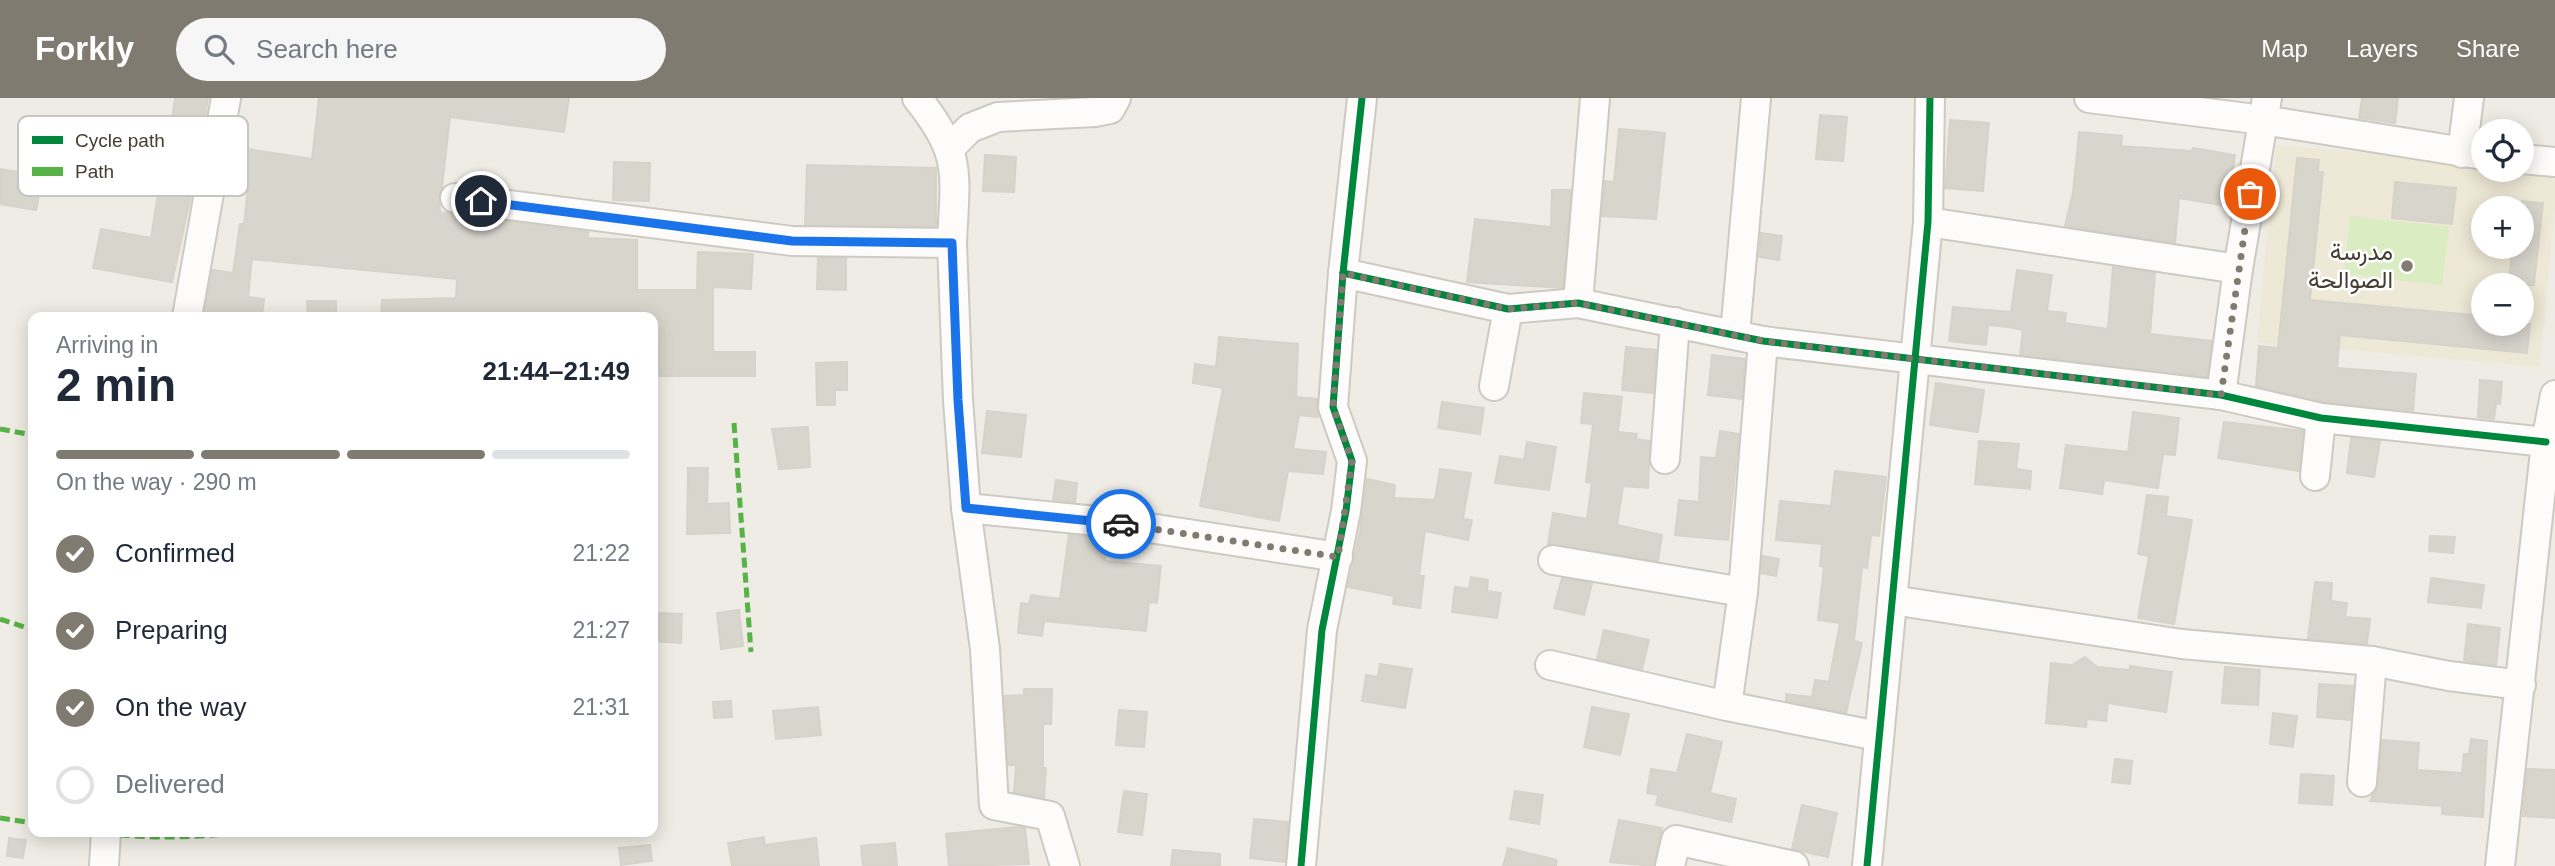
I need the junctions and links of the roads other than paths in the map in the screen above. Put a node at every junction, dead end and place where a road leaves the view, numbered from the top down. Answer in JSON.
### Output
{"nodes":[{"id":1,"x":226,"y":98,"type":"edge"},
{"id":2,"x":917,"y":98,"type":"edge"},
{"id":3,"x":1116,"y":98,"type":"edge"},
{"id":4,"x":1362,"y":98,"type":"edge"},
{"id":5,"x":1595,"y":98,"type":"edge"},
{"id":6,"x":1756,"y":98,"type":"edge"},
{"id":7,"x":1930,"y":98,"type":"edge"},
{"id":8,"x":2090,"y":98,"type":"edge"},
{"id":9,"x":2469,"y":98,"type":"edge"},
{"id":10,"x":2265,"y":109,"type":"edge"},
{"id":11,"x":223,"y":116,"type":"edge"},
{"id":12,"x":2471,"y":135,"type":"edge"},
{"id":13,"x":950,"y":149,"type":"junction"},
{"id":14,"x":2471,"y":154,"type":"edge"},
{"id":15,"x":2534,"y":160,"type":"edge"},
{"id":16,"x":2555,"y":162,"type":"edge"},
{"id":17,"x":209,"y":196,"type":"edge"},
{"id":18,"x":455,"y":198,"type":"dead end"},
{"id":19,"x":1928,"y":222,"type":"junction"},
{"id":20,"x":952,"y":243,"type":"junction"},
{"id":21,"x":2238,"y":269,"type":"junction"},
{"id":22,"x":1343,"y":273,"type":"junction"},
{"id":23,"x":1578,"y":303,"type":"junction"},
{"id":24,"x":1508,"y":309,"type":"junction"},
{"id":25,"x":188,"y":312,"type":"edge"},
{"id":26,"x":1675,"y":322,"type":"junction"},
{"id":27,"x":1735,"y":334,"type":"junction"},
{"id":28,"x":1763,"y":341,"type":"junction"},
{"id":29,"x":1913,"y":357,"type":"junction"},
{"id":30,"x":1494,"y":386,"type":"dead end"},
{"id":31,"x":2221,"y":395,"type":"junction"},
{"id":32,"x":2555,"y":395,"type":"edge"},
{"id":33,"x":2321,"y":418,"type":"junction"},
{"id":34,"x":2546,"y":442,"type":"junction"},
{"id":35,"x":1665,"y":458,"type":"dead end"},
{"id":36,"x":2315,"y":476,"type":"dead end"},
{"id":37,"x":966,"y":508,"type":"junction"},
{"id":38,"x":1338,"y":557,"type":"junction"},
{"id":39,"x":1553,"y":560,"type":"dead end"},
{"id":40,"x":1742,"y":592,"type":"junction"},
{"id":41,"x":1892,"y":600,"type":"junction"},
{"id":42,"x":2372,"y":661,"type":"junction"},
{"id":43,"x":1550,"y":665,"type":"dead end"},
{"id":44,"x":2521,"y":685,"type":"junction"},
{"id":45,"x":1727,"y":706,"type":"junction"},
{"id":46,"x":1878,"y":736,"type":"junction"},
{"id":47,"x":2362,"y":782,"type":"dead end"},
{"id":48,"x":106,"y":837,"type":"edge"},
{"id":49,"x":104,"y":866,"type":"edge"},
{"id":50,"x":1065,"y":866,"type":"edge"},
{"id":51,"x":1301,"y":866,"type":"edge"},
{"id":52,"x":1670,"y":866,"type":"edge"},
{"id":53,"x":1794,"y":866,"type":"edge"},
{"id":54,"x":1867,"y":866,"type":"edge"},
{"id":55,"x":2500,"y":866,"type":"edge"}],
"edges":[{"from":1,"to":11,"type":"street"},
{"from":2,"to":13,"type":"street"},
{"from":3,"to":13,"type":"street"},
{"from":4,"to":22,"type":"street"},
{"from":5,"to":23,"type":"street"},
{"from":6,"to":27,"type":"street"},
{"from":7,"to":19,"type":"street"},
{"from":8,"to":10,"type":"street"},
{"from":9,"to":12,"type":"street"},
{"from":10,"to":14,"type":"street"},
{"from":10,"to":21,"type":"street"},
{"from":13,"to":20,"type":"street"},
{"from":15,"to":16,"type":"street"},
{"from":17,"to":25,"type":"street"},
{"from":18,"to":20,"type":"street"},
{"from":19,"to":21,"type":"street"},
{"from":19,"to":29,"type":"street"},
{"from":20,"to":37,"type":"street"},
{"from":21,"to":31,"type":"street"},
{"from":22,"to":24,"type":"street"},
{"from":22,"to":38,"type":"street"},
{"from":23,"to":24,"type":"street"},
{"from":23,"to":26,"type":"street"},
{"from":24,"to":30,"type":"street"},
{"from":26,"to":27,"type":"street"},
{"from":26,"to":35,"type":"street"},
{"from":27,"to":28,"type":"street"},
{"from":28,"to":29,"type":"street"},
{"from":28,"to":40,"type":"street"},
{"from":29,"to":31,"type":"street"},
{"from":29,"to":41,"type":"street"},
{"from":31,"to":33,"type":"street"},
{"from":32,"to":34,"type":"street"},
{"from":33,"to":34,"type":"street"},
{"from":33,"to":36,"type":"street"},
{"from":34,"to":44,"type":"street"},
{"from":37,"to":38,"type":"street"},
{"from":37,"to":50,"type":"street"},
{"from":38,"to":51,"type":"street"},
{"from":39,"to":40,"type":"street"},
{"from":40,"to":45,"type":"street"},
{"from":41,"to":42,"type":"street"},
{"from":41,"to":46,"type":"street"},
{"from":42,"to":44,"type":"street"},
{"from":42,"to":47,"type":"street"},
{"from":43,"to":45,"type":"street"},
{"from":44,"to":55,"type":"street"},
{"from":45,"to":46,"type":"street"},
{"from":46,"to":54,"type":"street"},
{"from":48,"to":49,"type":"street"},
{"from":52,"to":53,"type":"street"}]}
